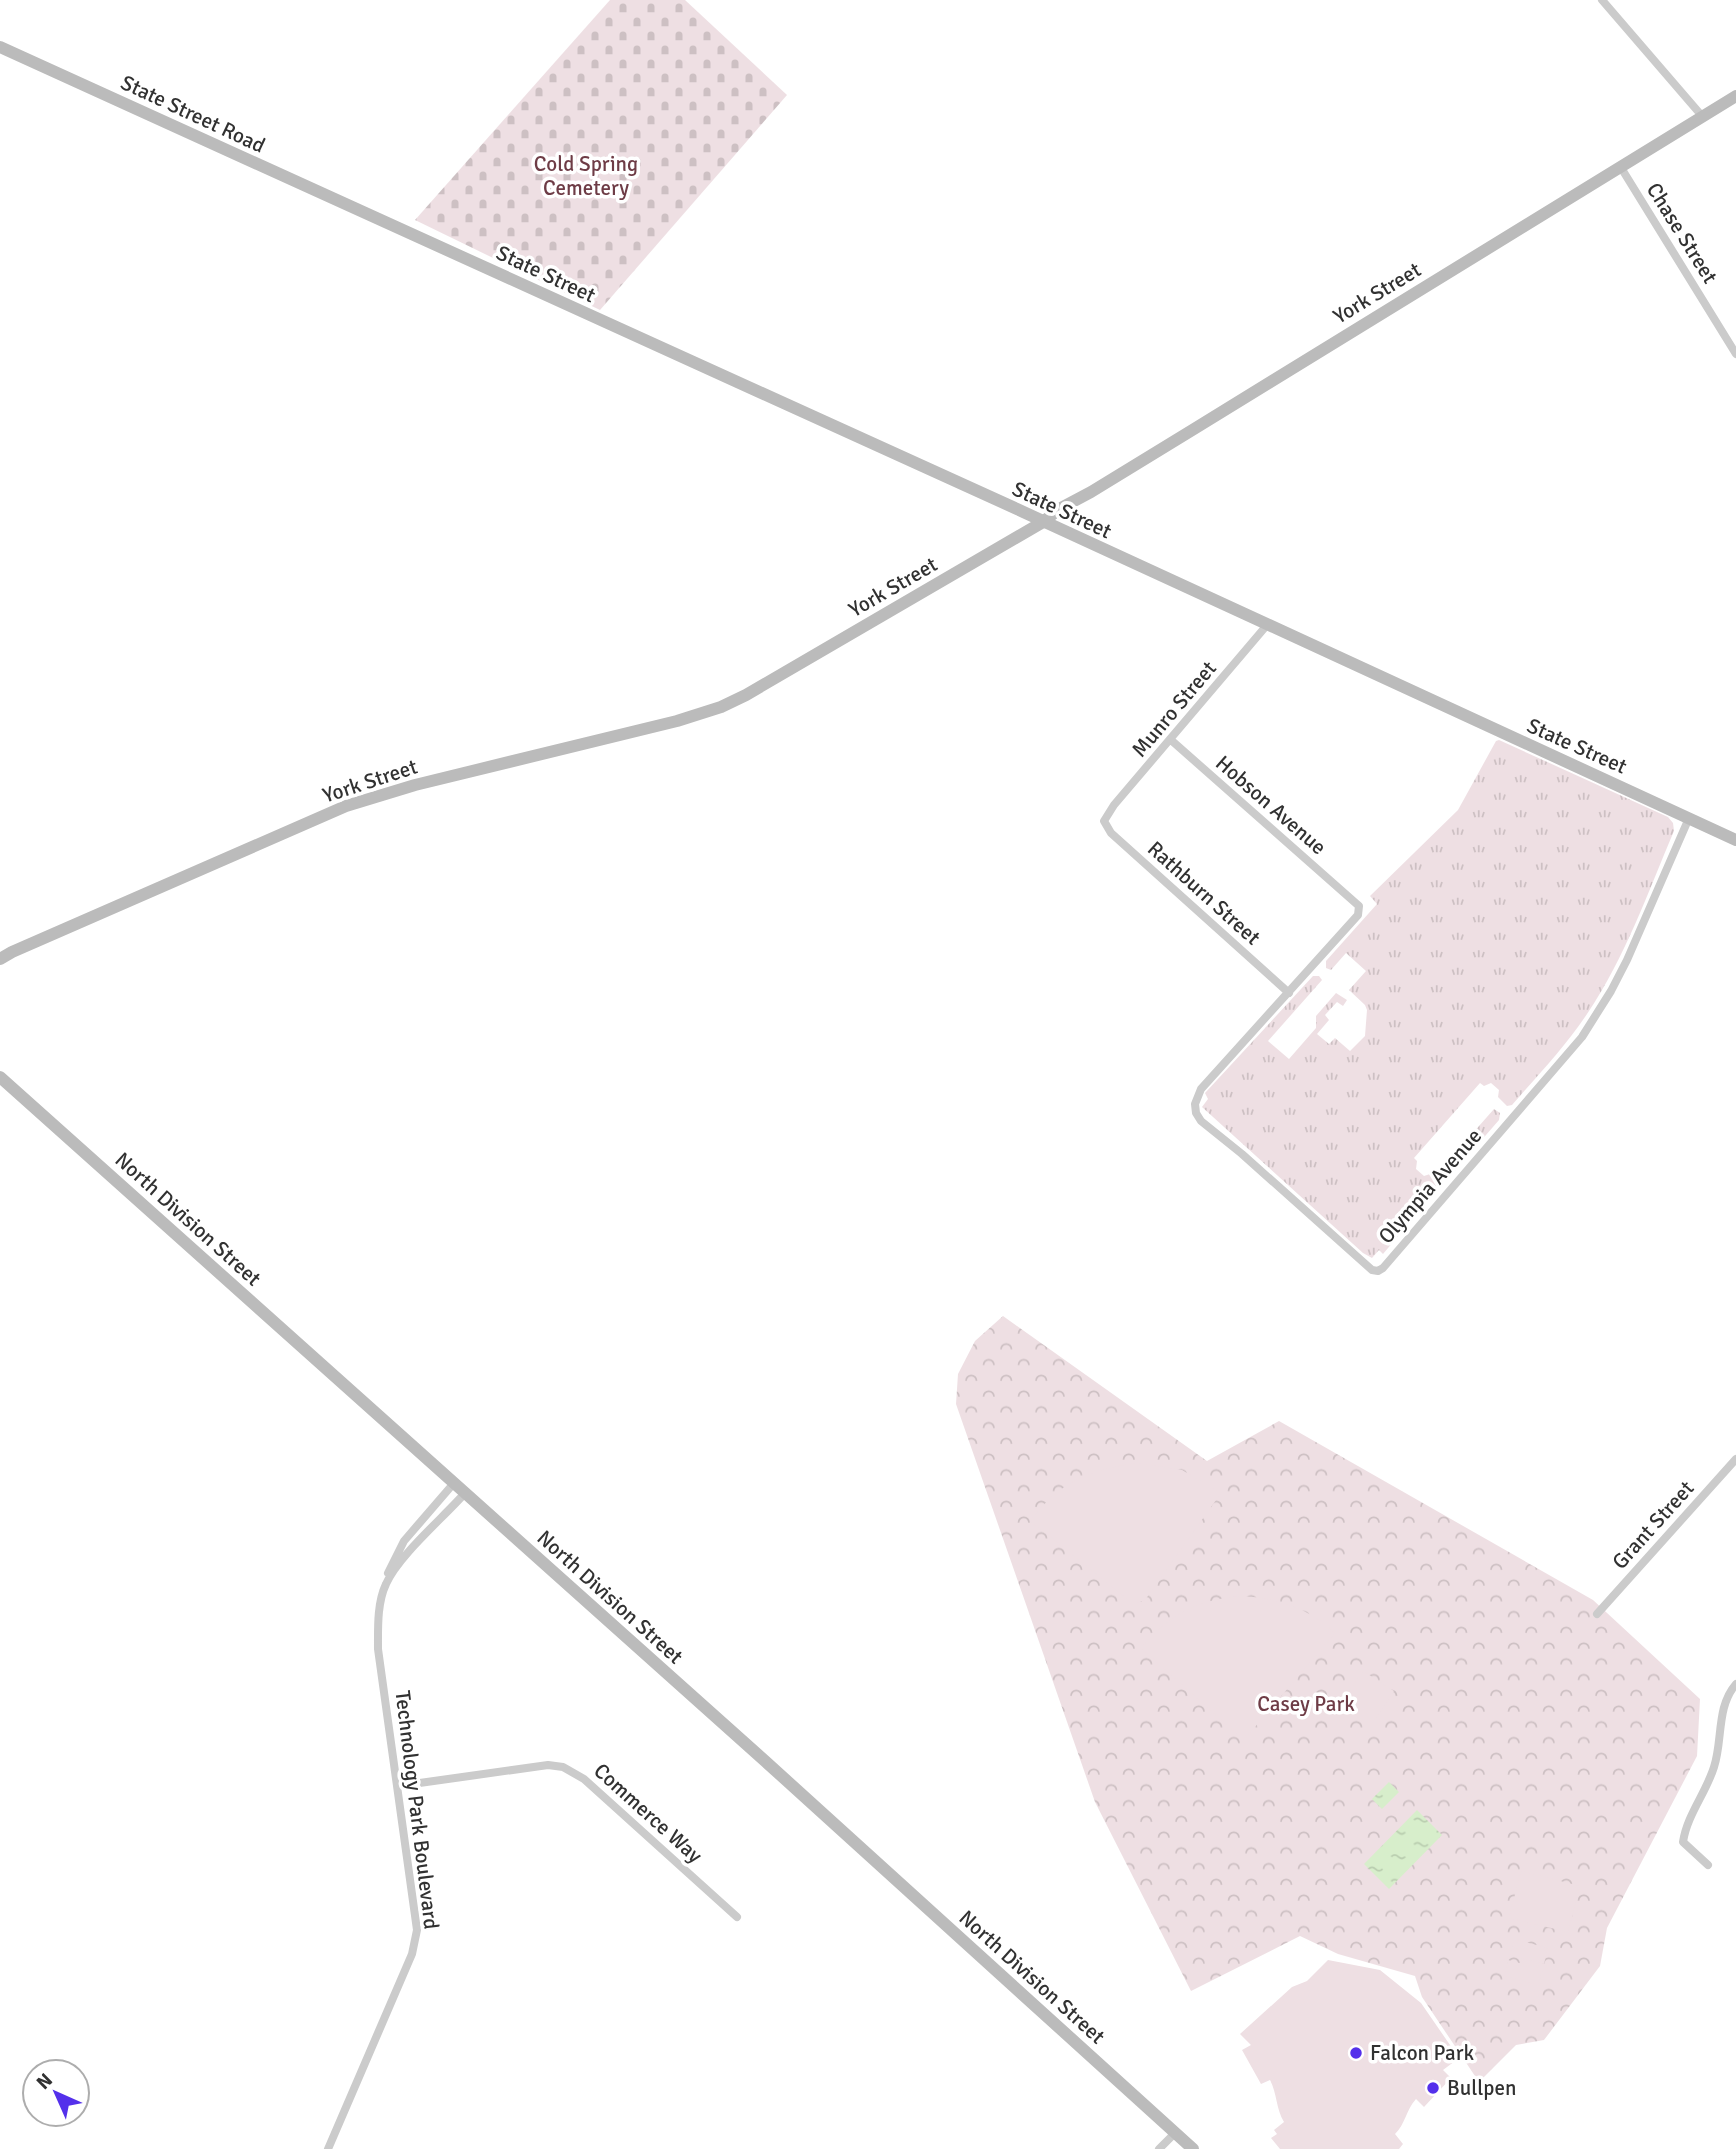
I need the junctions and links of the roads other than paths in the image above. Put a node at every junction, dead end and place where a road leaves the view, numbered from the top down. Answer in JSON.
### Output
{"nodes":[{"id":1,"x":1602,"y":0,"type":"edge"},
{"id":2,"x":0,"y":47,"type":"edge"},
{"id":3,"x":1736,"y":96,"type":"edge"},
{"id":4,"x":1702,"y":116,"type":"junction"},
{"id":5,"x":1620,"y":166,"type":"junction"},
{"id":6,"x":371,"y":216,"type":"joint"},
{"id":7,"x":1736,"y":354,"type":"edge"},
{"id":8,"x":1043,"y":522,"type":"junction"},
{"id":9,"x":1267,"y":625,"type":"junction"},
{"id":10,"x":1171,"y":740,"type":"junction"},
{"id":11,"x":1107,"y":814,"type":"joint"},
{"id":12,"x":1689,"y":818,"type":"junction"},
{"id":13,"x":1736,"y":840,"type":"edge"},
{"id":14,"x":1349,"y":895,"type":"joint"},
{"id":15,"x":0,"y":959,"type":"edge"},
{"id":16,"x":1289,"y":993,"type":"junction"},
{"id":17,"x":0,"y":1077,"type":"edge"},
{"id":18,"x":1736,"y":1460,"type":"edge"},
{"id":19,"x":454,"y":1483,"type":"junction"},
{"id":20,"x":465,"y":1493,"type":"junction"},
{"id":21,"x":385,"y":1585,"type":"junction"},
{"id":22,"x":1597,"y":1614,"type":"dead end"},
{"id":23,"x":1736,"y":1684,"type":"edge"},
{"id":24,"x":398,"y":1786,"type":"junction"},
{"id":25,"x":1708,"y":1865,"type":"dead end"},
{"id":26,"x":737,"y":1917,"type":"dead end"},
{"id":27,"x":1175,"y":2133,"type":"junction"},
{"id":28,"x":328,"y":2149,"type":"edge"},
{"id":29,"x":1159,"y":2149,"type":"edge"},
{"id":30,"x":1193,"y":2149,"type":"edge"}],
"edges":[{"from":1,"to":4,"type":"street"},
{"from":2,"to":6,"type":"street","name":"State Street Road"},
{"from":3,"to":4,"type":"street","name":"York Street"},
{"from":4,"to":5,"type":"street","name":"York Street"},
{"from":5,"to":7,"type":"street","name":"Chase Street"},
{"from":5,"to":8,"type":"street","name":"York Street"},
{"from":6,"to":8,"type":"street","name":"State Street"},
{"from":8,"to":9,"type":"street","name":"State Street"},
{"from":8,"to":15,"type":"street","name":"York Street"},
{"from":9,"to":10,"type":"street","name":"Munro Street"},
{"from":9,"to":12,"type":"street","name":"State Street"},
{"from":10,"to":11,"type":"street","name":"Munro Street"},
{"from":10,"to":14,"type":"street","name":"Hobson Avenue"},
{"from":11,"to":16,"type":"street","name":"Rathburn Street"},
{"from":12,"to":13,"type":"street","name":"State Street"},
{"from":12,"to":16,"type":"street","name":"Olympia Avenue"},
{"from":14,"to":16,"type":"street","name":"Olympia Avenue"},
{"from":17,"to":19,"type":"street","name":"North Division Street"},
{"from":18,"to":22,"type":"street","name":"Grant Street"},
{"from":19,"to":20,"type":"street","name":"North Division Street"},
{"from":19,"to":21,"type":"street","name":"Technology Park Boulevard"},
{"from":20,"to":21,"type":"street","name":"Technology Park Boulevard"},
{"from":20,"to":27,"type":"street","name":"North Division Street"},
{"from":21,"to":24,"type":"street","name":"Technology Park Boulevard"},
{"from":23,"to":25,"type":"street"},
{"from":24,"to":26,"type":"street","name":"Commerce Way"},
{"from":24,"to":28,"type":"street","name":"Technology Park Boulevard"},
{"from":27,"to":29,"type":"street"},
{"from":27,"to":30,"type":"street","name":"North Division Street"}]}
